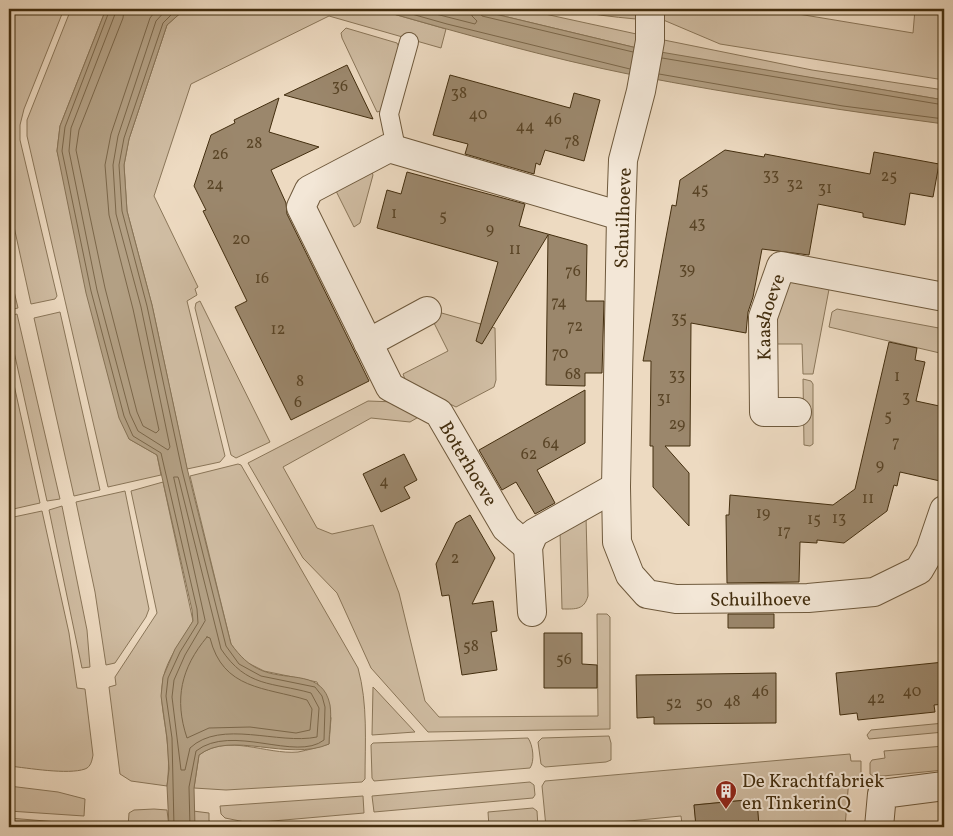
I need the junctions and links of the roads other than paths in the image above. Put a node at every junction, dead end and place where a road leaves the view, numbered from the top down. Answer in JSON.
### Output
{"nodes":[{"id":1,"x":650,"y":9,"type":"edge"},
{"id":2,"x":409,"y":42,"type":"dead end"},
{"id":3,"x":389,"y":148,"type":"junction"},
{"id":4,"x":621,"y":216,"type":"junction"},
{"id":5,"x":944,"y":297,"type":"edge"},
{"id":6,"x":427,"y":311,"type":"dead end"},
{"id":7,"x":368,"y":343,"type":"junction"},
{"id":8,"x":797,"y":412,"type":"dead end"},
{"id":9,"x":616,"y":487,"type":"junction"},
{"id":10,"x":944,"y":510,"type":"edge"},
{"id":11,"x":528,"y":547,"type":"junction"},
{"id":12,"x":532,"y":612,"type":"dead end"},
{"id":13,"x":944,"y":786,"type":"edge"},
{"id":14,"x":879,"y":827,"type":"edge"}],
"edges":[{"from":1,"to":4,"type":"street","name":"Schuilhoeve"},
{"from":2,"to":3,"type":"lane"},
{"from":3,"to":4,"type":"street"},
{"from":3,"to":7,"type":"street","name":"Boterhoeve"},
{"from":4,"to":9,"type":"street","name":"Schuilhoeve"},
{"from":5,"to":8,"type":"street","name":"Kaashoeve"},
{"from":6,"to":7,"type":"street"},
{"from":7,"to":11,"type":"street","name":"Boterhoeve"},
{"from":9,"to":10,"type":"street","name":"Schuilhoeve"},
{"from":9,"to":11,"type":"street"},
{"from":11,"to":12,"type":"street"},
{"from":13,"to":14,"type":"street"}]}
